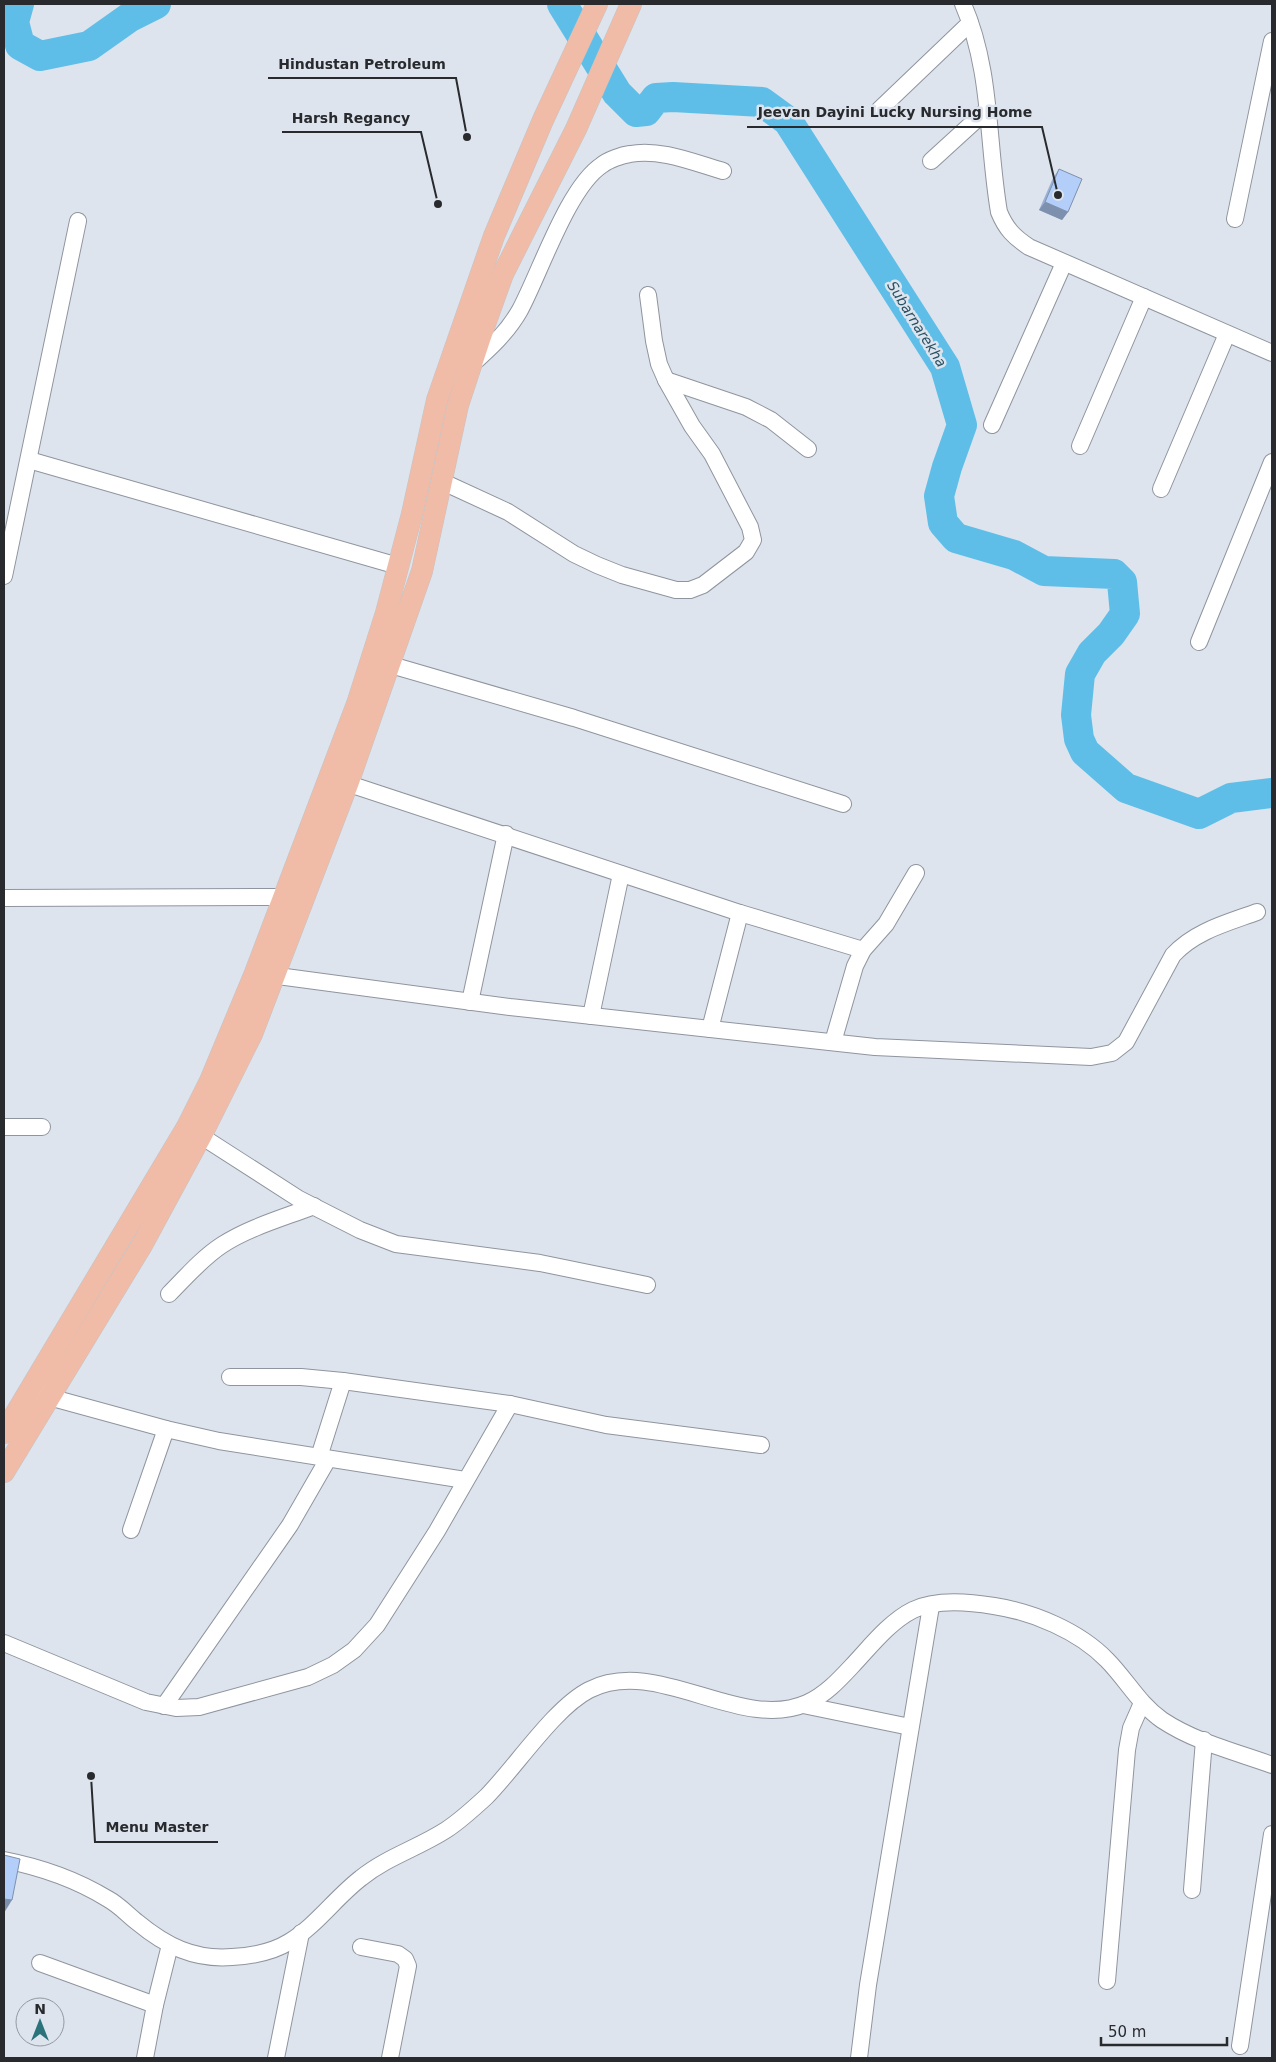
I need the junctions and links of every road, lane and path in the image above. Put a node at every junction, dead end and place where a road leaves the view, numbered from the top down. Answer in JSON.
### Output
{"nodes":[{"id":1,"x":597,"y":4,"type":"edge"},
{"id":2,"x":631,"y":4,"type":"edge"},
{"id":3,"x":963,"y":4,"type":"edge"},
{"id":4,"x":970,"y":23,"type":"junction"},
{"id":5,"x":1272,"y":41,"type":"edge"},
{"id":6,"x":988,"y":109,"type":"junction"},
{"id":7,"x":879,"y":110,"type":"dead end"},
{"id":8,"x":931,"y":161,"type":"dead end"},
{"id":9,"x":723,"y":171,"type":"dead end"},
{"id":10,"x":1235,"y":218,"type":"dead end"},
{"id":11,"x":78,"y":221,"type":"dead end"},
{"id":12,"x":1064,"y":263,"type":"junction"},
{"id":13,"x":648,"y":295,"type":"dead end"},
{"id":14,"x":1144,"y":297,"type":"junction"},
{"id":15,"x":1227,"y":334,"type":"junction"},
{"id":16,"x":1272,"y":353,"type":"edge"},
{"id":17,"x":469,"y":367,"type":"junction"},
{"id":18,"x":666,"y":380,"type":"junction"},
{"id":19,"x":437,"y":400,"type":"junction"},
{"id":20,"x":992,"y":425,"type":"dead end"},
{"id":21,"x":1080,"y":446,"type":"dead end"},
{"id":22,"x":808,"y":449,"type":"dead end"},
{"id":23,"x":29,"y":460,"type":"junction"},
{"id":24,"x":1272,"y":462,"type":"edge"},
{"id":25,"x":442,"y":482,"type":"junction"},
{"id":26,"x":1161,"y":490,"type":"dead end"},
{"id":27,"x":398,"y":566,"type":"junction"},
{"id":28,"x":4,"y":576,"type":"edge"},
{"id":29,"x":1199,"y":642,"type":"dead end"},
{"id":30,"x":391,"y":665,"type":"junction"},
{"id":31,"x":339,"y":780,"type":"junction"},
{"id":32,"x":843,"y":804,"type":"dead end"},
{"id":33,"x":506,"y":834,"type":"junction"},
{"id":34,"x":916,"y":873,"type":"dead end"},
{"id":35,"x":621,"y":874,"type":"junction"},
{"id":36,"x":286,"y":897,"type":"junction"},
{"id":37,"x":4,"y":898,"type":"edge"},
{"id":38,"x":1257,"y":912,"type":"dead end"},
{"id":39,"x":740,"y":913,"type":"junction"},
{"id":40,"x":863,"y":950,"type":"junction"},
{"id":41,"x":265,"y":975,"type":"junction"},
{"id":42,"x":470,"y":1002,"type":"junction"},
{"id":43,"x":591,"y":1016,"type":"junction"},
{"id":44,"x":710,"y":1029,"type":"junction"},
{"id":45,"x":833,"y":1042,"type":"junction"},
{"id":46,"x":42,"y":1127,"type":"dead end"},
{"id":47,"x":4,"y":1128,"type":"edge"},
{"id":48,"x":201,"y":1136,"type":"junction"},
{"id":49,"x":314,"y":1206,"type":"junction"},
{"id":50,"x":647,"y":1286,"type":"dead end"},
{"id":51,"x":169,"y":1294,"type":"dead end"},
{"id":52,"x":230,"y":1378,"type":"dead end"},
{"id":53,"x":343,"y":1381,"type":"junction"},
{"id":54,"x":40,"y":1392,"type":"junction"},
{"id":55,"x":510,"y":1404,"type":"junction"},
{"id":56,"x":166,"y":1429,"type":"junction"},
{"id":57,"x":4,"y":1433,"type":"edge"},
{"id":58,"x":761,"y":1444,"type":"dead end"},
{"id":59,"x":323,"y":1458,"type":"junction"},
{"id":60,"x":4,"y":1472,"type":"edge"},
{"id":61,"x":465,"y":1480,"type":"junction"},
{"id":62,"x":131,"y":1530,"type":"dead end"},
{"id":63,"x":931,"y":1606,"type":"junction"},
{"id":64,"x":4,"y":1643,"type":"edge"},
{"id":65,"x":1142,"y":1703,"type":"junction"},
{"id":66,"x":803,"y":1705,"type":"junction"},
{"id":67,"x":164,"y":1706,"type":"junction"},
{"id":68,"x":910,"y":1727,"type":"junction"},
{"id":69,"x":1204,"y":1740,"type":"junction"},
{"id":70,"x":1272,"y":1765,"type":"edge"},
{"id":71,"x":1272,"y":1834,"type":"edge"},
{"id":72,"x":4,"y":1860,"type":"edge"},
{"id":73,"x":1192,"y":1890,"type":"dead end"},
{"id":74,"x":300,"y":1933,"type":"junction"},
{"id":75,"x":170,"y":1945,"type":"junction"},
{"id":76,"x":361,"y":1947,"type":"dead end"},
{"id":77,"x":40,"y":1963,"type":"dead end"},
{"id":78,"x":1107,"y":1981,"type":"dead end"},
{"id":79,"x":155,"y":2005,"type":"junction"},
{"id":80,"x":1240,"y":2046,"type":"dead end"},
{"id":81,"x":146,"y":2058,"type":"edge"},
{"id":82,"x":276,"y":2058,"type":"edge"},
{"id":83,"x":390,"y":2058,"type":"edge"},
{"id":84,"x":859,"y":2058,"type":"edge"}],
"edges":[{"from":1,"to":19,"type":"main road"},
{"from":2,"to":17,"type":"main road"},
{"from":3,"to":4,"type":"street"},
{"from":4,"to":6,"type":"street"},
{"from":4,"to":7,"type":"street"},
{"from":5,"to":10,"type":"street"},
{"from":6,"to":8,"type":"street"},
{"from":6,"to":12,"type":"street"},
{"from":9,"to":17,"type":"street"},
{"from":11,"to":23,"type":"street"},
{"from":12,"to":14,"type":"street"},
{"from":12,"to":20,"type":"street"},
{"from":13,"to":18,"type":"street"},
{"from":14,"to":15,"type":"street"},
{"from":14,"to":21,"type":"street"},
{"from":15,"to":16,"type":"street"},
{"from":15,"to":26,"type":"street"},
{"from":17,"to":19,"type":"street"},
{"from":17,"to":25,"type":"main road"},
{"from":18,"to":22,"type":"street"},
{"from":18,"to":25,"type":"street"},
{"from":19,"to":27,"type":"main road"},
{"from":23,"to":27,"type":"street"},
{"from":23,"to":28,"type":"street"},
{"from":24,"to":29,"type":"street"},
{"from":25,"to":30,"type":"main road"},
{"from":27,"to":31,"type":"main road"},
{"from":30,"to":31,"type":"main road"},
{"from":30,"to":32,"type":"street"},
{"from":31,"to":33,"type":"street"},
{"from":31,"to":36,"type":"main road"},
{"from":31,"to":41,"type":"main road"},
{"from":33,"to":35,"type":"street"},
{"from":33,"to":42,"type":"street"},
{"from":34,"to":40,"type":"street"},
{"from":35,"to":39,"type":"street"},
{"from":35,"to":43,"type":"street"},
{"from":36,"to":37,"type":"street"},
{"from":36,"to":41,"type":"main road"},
{"from":38,"to":45,"type":"street"},
{"from":39,"to":40,"type":"street"},
{"from":39,"to":44,"type":"street"},
{"from":40,"to":45,"type":"street"},
{"from":41,"to":42,"type":"street"},
{"from":41,"to":48,"type":"main road"},
{"from":41,"to":54,"type":"main road"},
{"from":42,"to":43,"type":"street"},
{"from":43,"to":44,"type":"street"},
{"from":44,"to":45,"type":"street"},
{"from":46,"to":47,"type":"street"},
{"from":48,"to":49,"type":"street"},
{"from":48,"to":54,"type":"main road"},
{"from":49,"to":50,"type":"street"},
{"from":49,"to":51,"type":"street"},
{"from":52,"to":53,"type":"street"},
{"from":53,"to":55,"type":"street"},
{"from":53,"to":59,"type":"street"},
{"from":54,"to":56,"type":"street"},
{"from":54,"to":57,"type":"main road"},
{"from":54,"to":60,"type":"main road"},
{"from":55,"to":58,"type":"street"},
{"from":55,"to":61,"type":"street"},
{"from":56,"to":59,"type":"street"},
{"from":56,"to":62,"type":"street"},
{"from":59,"to":61,"type":"street"},
{"from":59,"to":67,"type":"street"},
{"from":61,"to":67,"type":"street"},
{"from":63,"to":65,"type":"street"},
{"from":63,"to":66,"type":"street"},
{"from":63,"to":68,"type":"street"},
{"from":64,"to":67,"type":"street"},
{"from":65,"to":69,"type":"street"},
{"from":65,"to":78,"type":"street"},
{"from":66,"to":68,"type":"street"},
{"from":66,"to":74,"type":"street"},
{"from":68,"to":84,"type":"street"},
{"from":69,"to":70,"type":"street"},
{"from":69,"to":73,"type":"street"},
{"from":71,"to":80,"type":"street"},
{"from":72,"to":75,"type":"street"},
{"from":74,"to":75,"type":"street"},
{"from":74,"to":82,"type":"street"},
{"from":75,"to":79,"type":"street"},
{"from":76,"to":83,"type":"street"},
{"from":77,"to":79,"type":"street"},
{"from":79,"to":81,"type":"street"}]}
